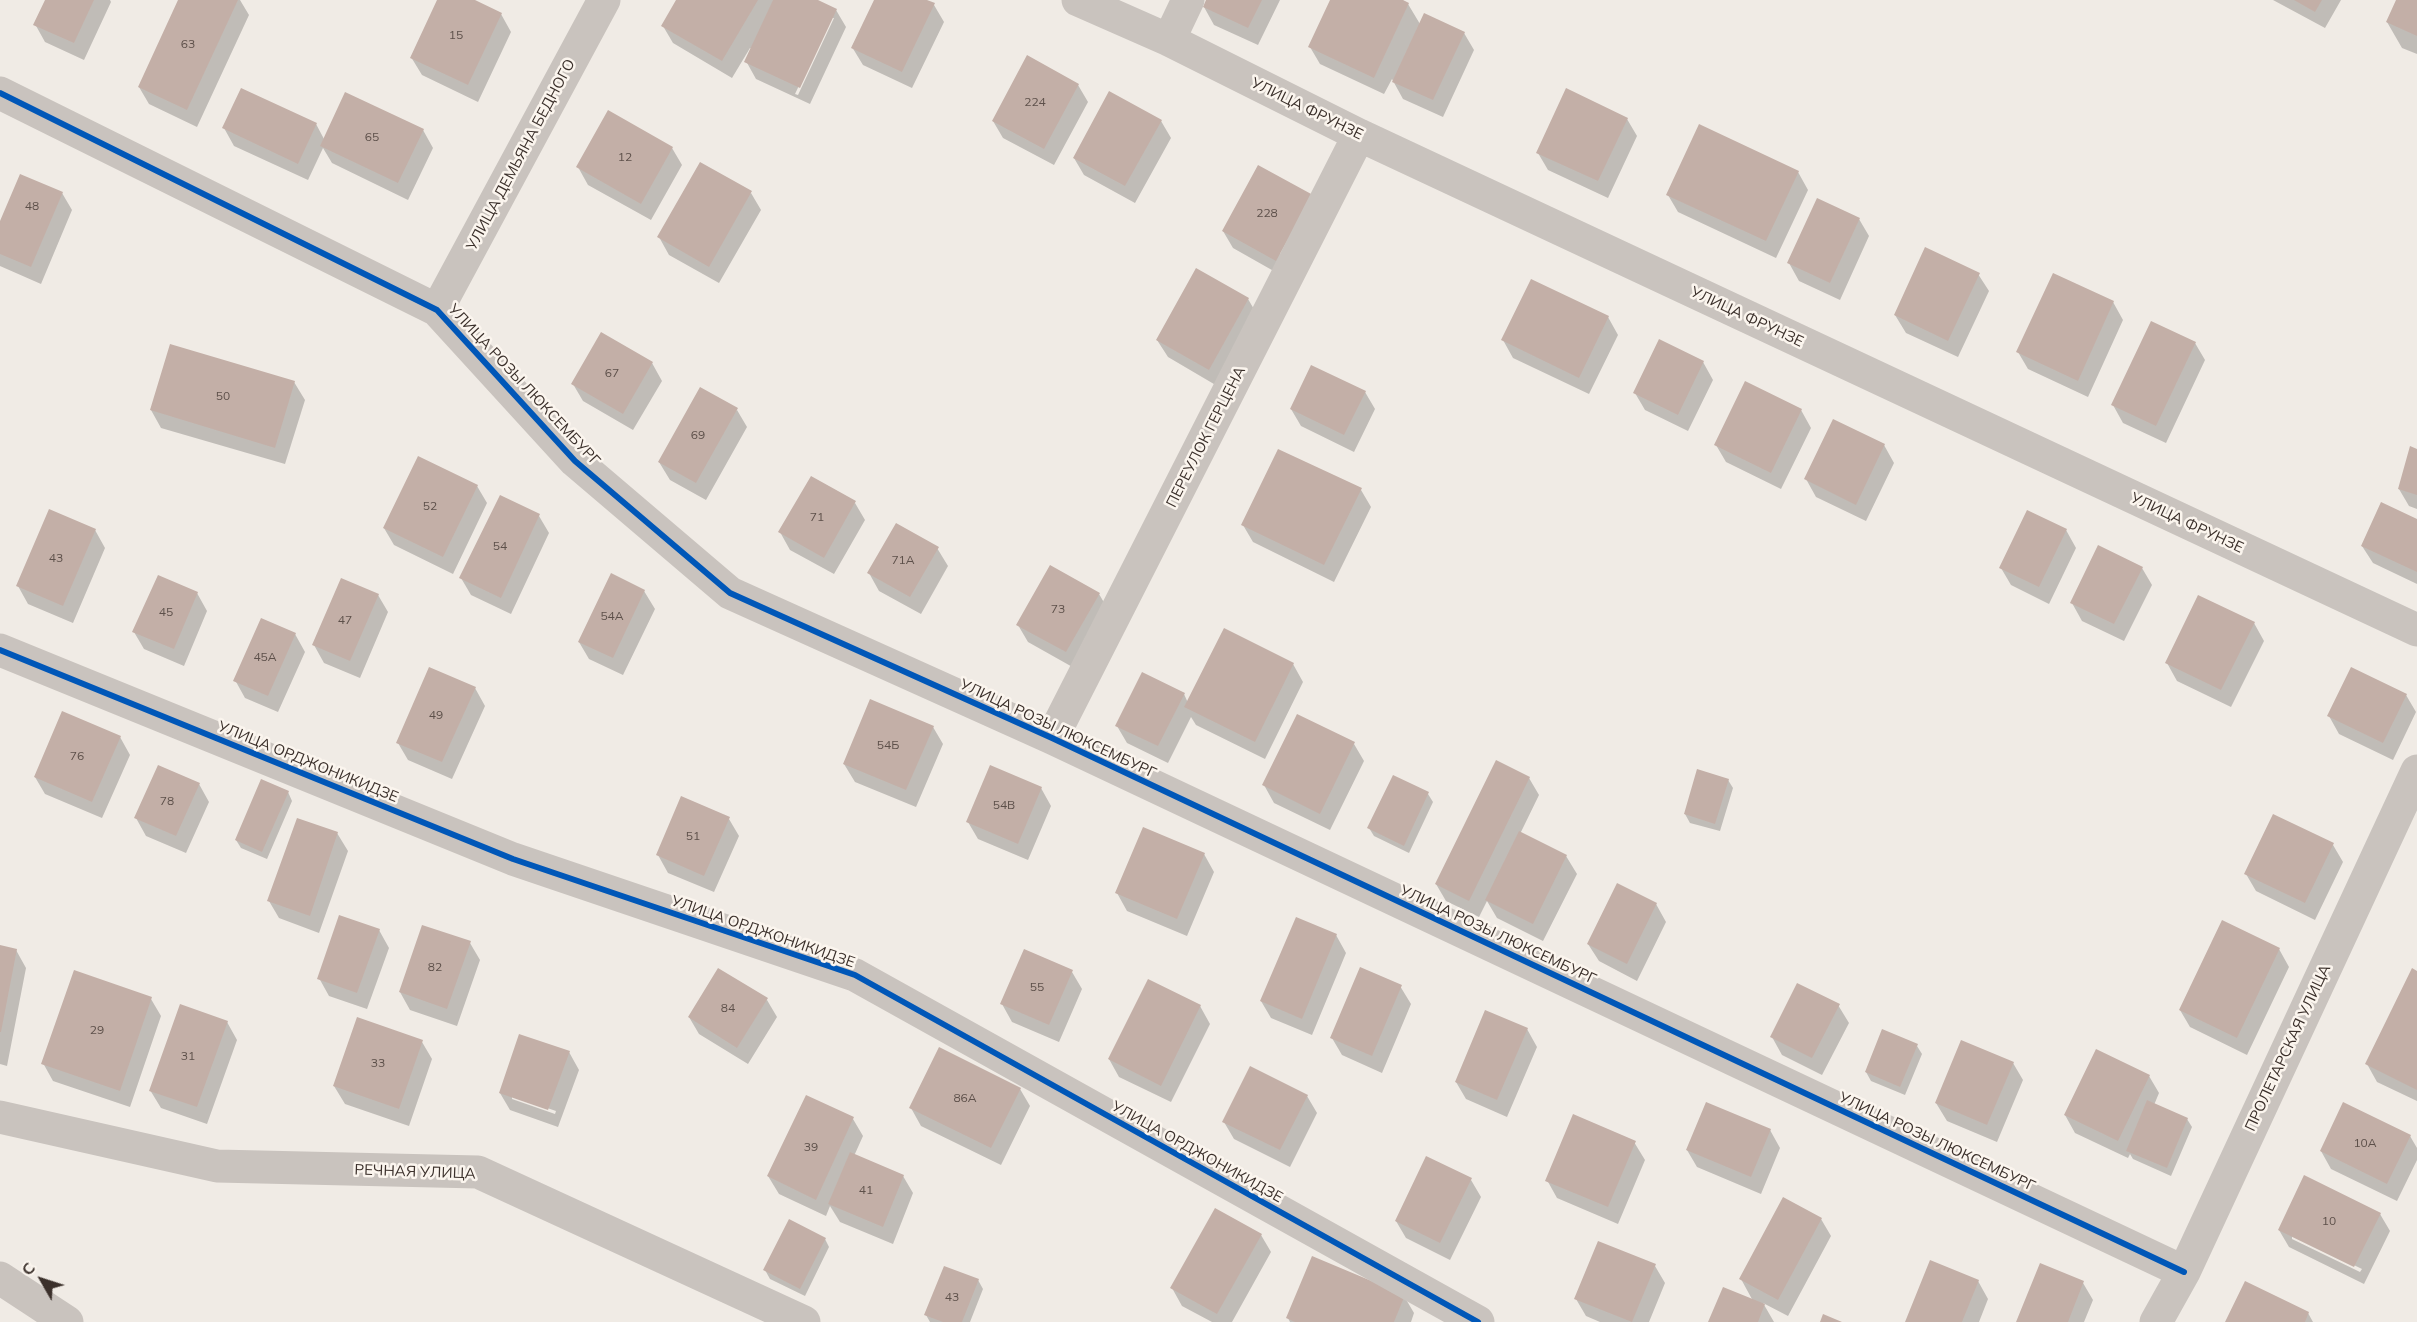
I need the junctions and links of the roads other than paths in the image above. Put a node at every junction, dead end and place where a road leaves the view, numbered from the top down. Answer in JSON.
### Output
{"nodes":[{"id":1,"x":604,"y":0,"type":"edge"},
{"id":2,"x":1078,"y":0,"type":"edge"},
{"id":3,"x":1188,"y":0,"type":"edge"},
{"id":4,"x":1168,"y":40,"type":"junction"},
{"id":5,"x":0,"y":93,"type":"edge"},
{"id":6,"x":1359,"y":135,"type":"junction"},
{"id":7,"x":437,"y":310,"type":"junction"},
{"id":8,"x":2417,"y":630,"type":"edge"},
{"id":9,"x":0,"y":650,"type":"edge"},
{"id":10,"x":1052,"y":738,"type":"junction"},
{"id":11,"x":2417,"y":771,"type":"edge"},
{"id":12,"x":0,"y":1117,"type":"edge"},
{"id":13,"x":2184,"y":1272,"type":"junction"},
{"id":14,"x":0,"y":1278,"type":"edge"},
{"id":15,"x":67,"y":1322,"type":"edge"},
{"id":16,"x":804,"y":1322,"type":"edge"},
{"id":17,"x":1478,"y":1322,"type":"edge"},
{"id":18,"x":2156,"y":1322,"type":"edge"}],
"edges":[{"from":1,"to":7,"type":"street","name":"УЛИЦА ДЕМЬЯНА БЕДНОГО"},
{"from":2,"to":4,"type":"street","name":"УЛИЦА ФРУНЗЕ"},
{"from":3,"to":4,"type":"street"},
{"from":4,"to":6,"type":"street","name":"УЛИЦА ФРУНЗЕ"},
{"from":5,"to":7,"type":"street","name":"УЛИЦА РОЗЫ ЛЮКСЕМБУРГ"},
{"from":6,"to":8,"type":"street","name":"УЛИЦА ФРУНЗЕ"},
{"from":6,"to":10,"type":"street","name":"ПЕРЕУЛОК ГЕРЦЕНА"},
{"from":7,"to":10,"type":"street","name":"УЛИЦА РОЗЫ ЛЮКСЕМБУРГ"},
{"from":9,"to":17,"type":"street","name":"УЛИЦА ОРДЖОНИКИДЗЕ"},
{"from":10,"to":13,"type":"street","name":"УЛИЦА РОЗЫ ЛЮКСЕМБУРГ"},
{"from":11,"to":13,"type":"street","name":"ПРОЛЕТАРСКАЯ УЛИЦА"},
{"from":12,"to":16,"type":"street","name":"РЕЧНАЯ УЛИЦА"},
{"from":13,"to":18,"type":"street","name":"ПРОЛЕТАРСКАЯ УЛИЦА"},
{"from":14,"to":15,"type":"street"}]}
